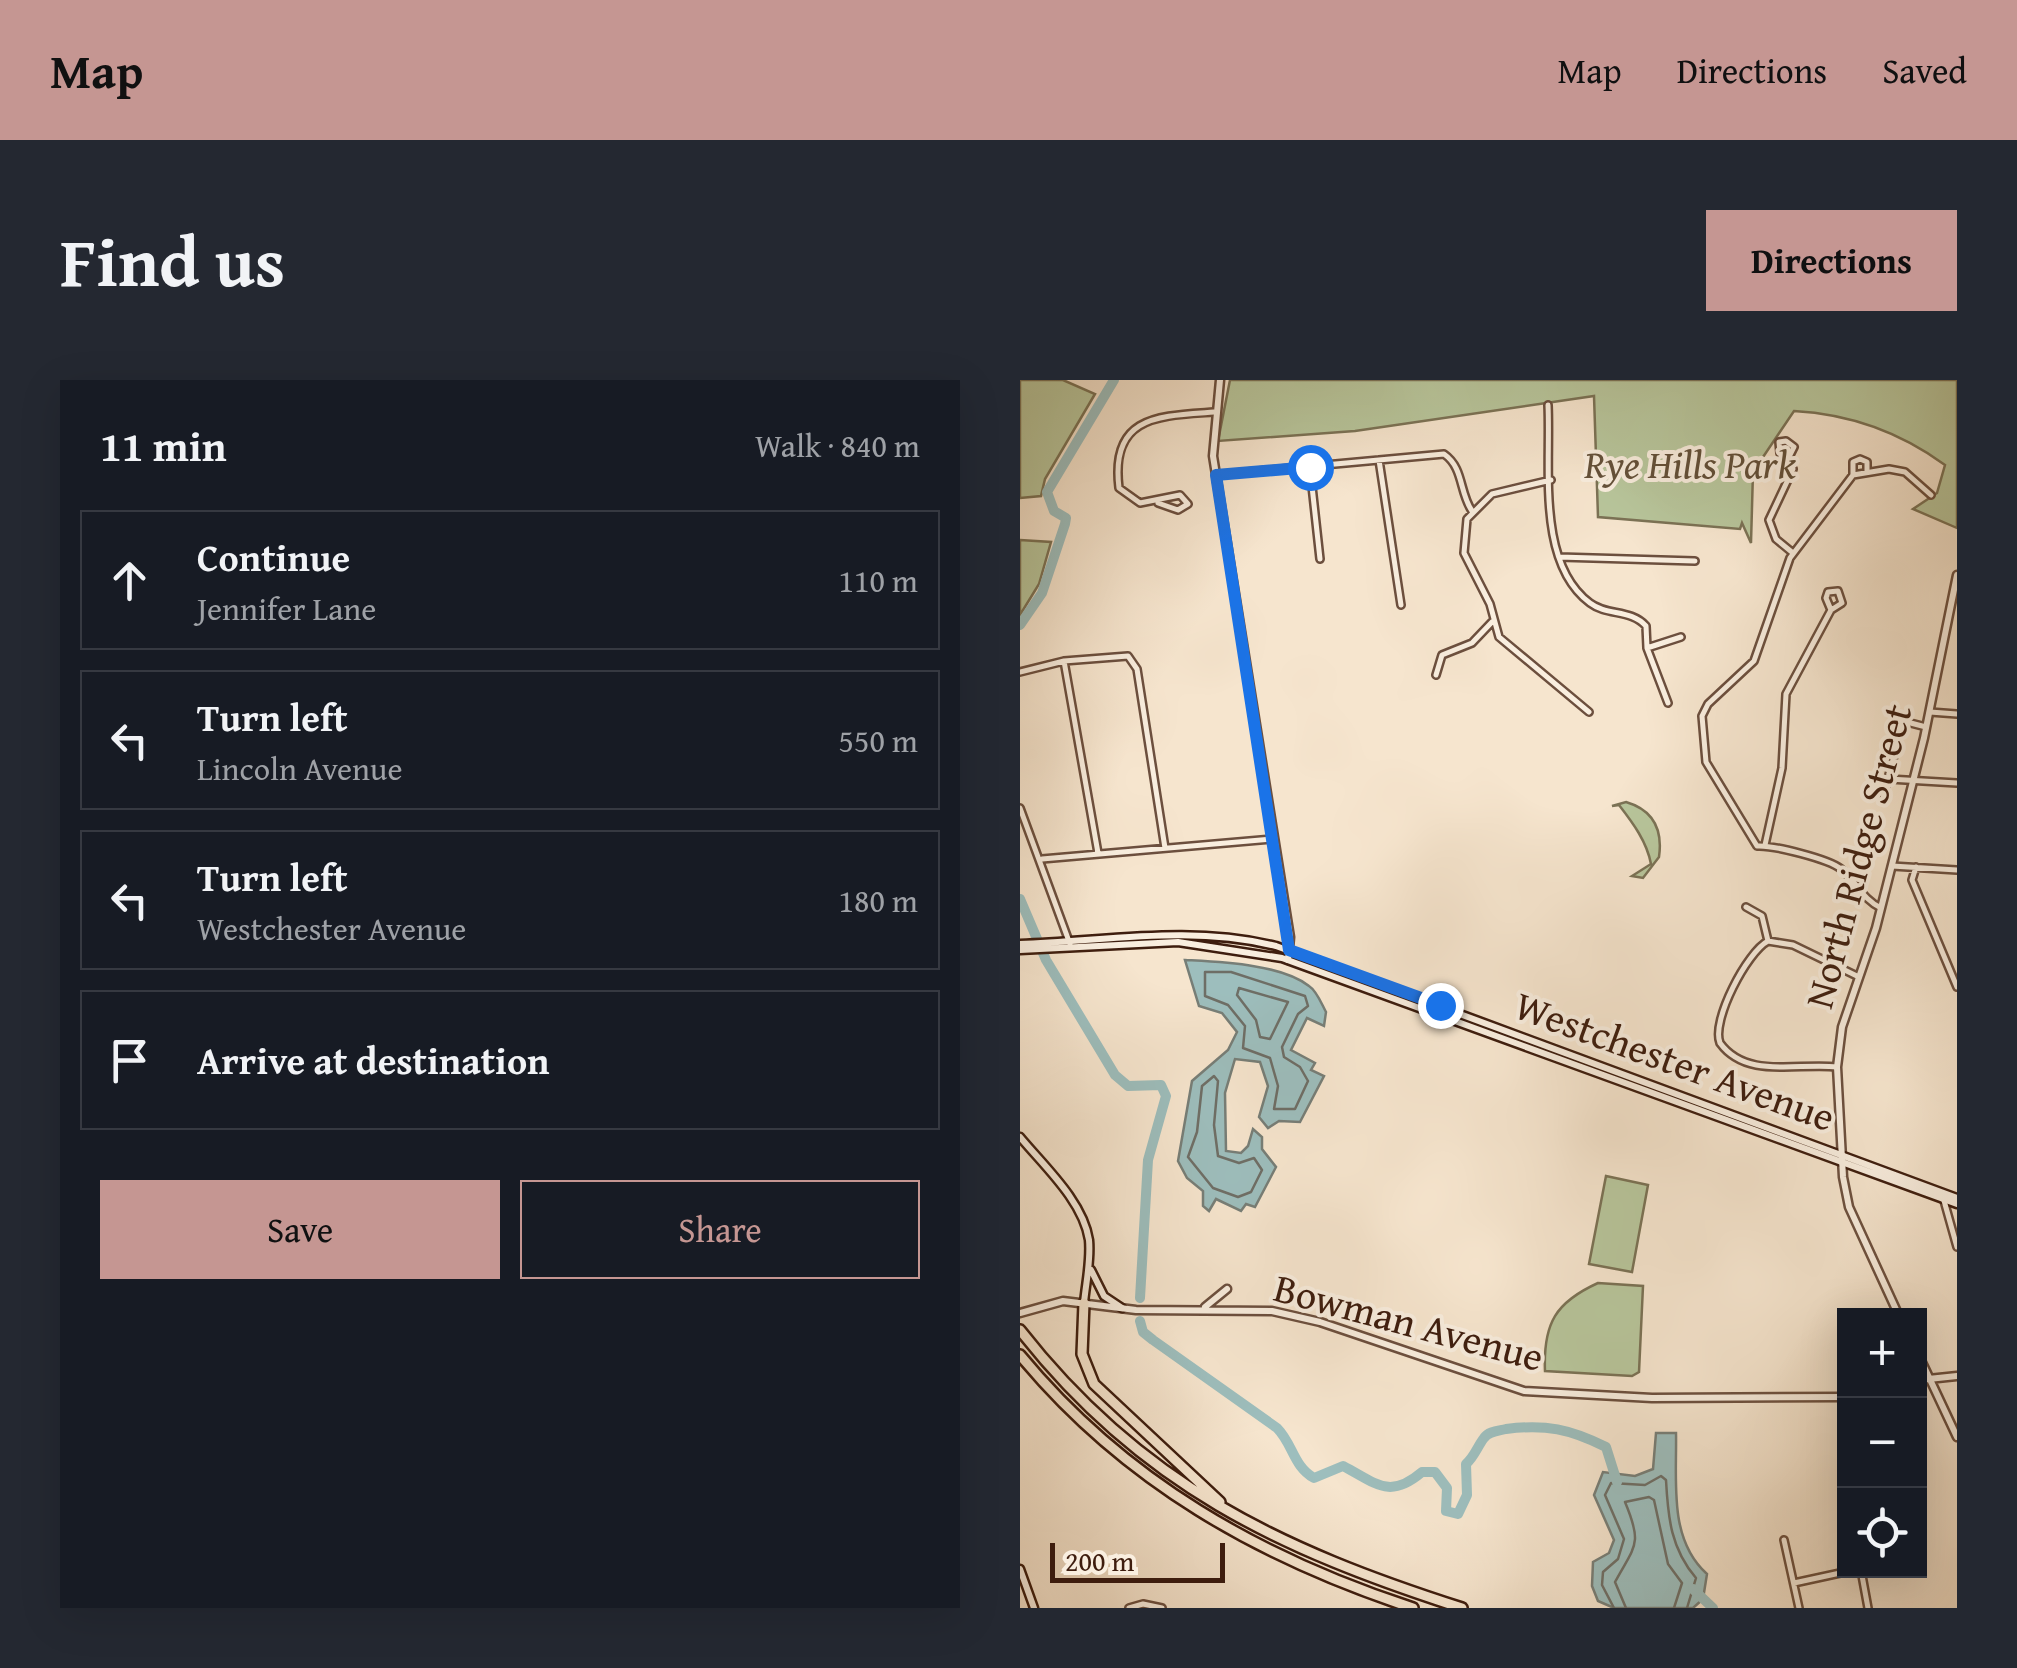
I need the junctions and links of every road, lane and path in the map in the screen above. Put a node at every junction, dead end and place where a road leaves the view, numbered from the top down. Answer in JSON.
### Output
{"nodes":[{"id":1,"x":1220,"y":380,"type":"edge"},
{"id":2,"x":1548,"y":405,"type":"dead end"},
{"id":3,"x":1214,"y":412,"type":"junction"},
{"id":4,"x":1788,"y":459,"type":"dead end"},
{"id":5,"x":1379,"y":460,"type":"junction"},
{"id":6,"x":1310,"y":467,"type":"junction"},
{"id":7,"x":1853,"y":472,"type":"junction"},
{"id":8,"x":1867,"y":472,"type":"junction"},
{"id":9,"x":1216,"y":475,"type":"junction"},
{"id":10,"x":1552,"y":480,"type":"junction"},
{"id":11,"x":1932,"y":495,"type":"dead end"},
{"id":12,"x":1158,"y":503,"type":"junction"},
{"id":13,"x":1472,"y":511,"type":"junction"},
{"id":14,"x":1793,"y":553,"type":"junction"},
{"id":15,"x":1557,"y":557,"type":"junction"},
{"id":16,"x":1320,"y":559,"type":"dead end"},
{"id":17,"x":1695,"y":561,"type":"dead end"},
{"id":18,"x":1957,"y":575,"type":"edge"},
{"id":19,"x":1401,"y":606,"type":"dead end"},
{"id":20,"x":1831,"y":610,"type":"dead end"},
{"id":21,"x":1492,"y":622,"type":"junction"},
{"id":22,"x":1681,"y":637,"type":"dead end"},
{"id":23,"x":1647,"y":648,"type":"junction"},
{"id":24,"x":1064,"y":661,"type":"junction"},
{"id":25,"x":1020,"y":672,"type":"edge"},
{"id":26,"x":1436,"y":675,"type":"dead end"},
{"id":27,"x":1668,"y":703,"type":"dead end"},
{"id":28,"x":1589,"y":712,"type":"dead end"},
{"id":29,"x":1930,"y":712,"type":"junction"},
{"id":30,"x":1957,"y":714,"type":"edge"},
{"id":31,"x":1926,"y":727,"type":"junction"},
{"id":32,"x":1888,"y":779,"type":"junction"},
{"id":33,"x":1913,"y":780,"type":"junction"},
{"id":34,"x":1957,"y":783,"type":"edge"},
{"id":35,"x":1883,"y":798,"type":"dead end"},
{"id":36,"x":1020,"y":808,"type":"edge"},
{"id":37,"x":1274,"y":839,"type":"junction"},
{"id":38,"x":1766,"y":845,"type":"junction"},
{"id":39,"x":1165,"y":848,"type":"junction"},
{"id":40,"x":1098,"y":853,"type":"junction"},
{"id":41,"x":1042,"y":859,"type":"junction"},
{"id":42,"x":1892,"y":866,"type":"junction"},
{"id":43,"x":1916,"y":868,"type":"junction"},
{"id":44,"x":1957,"y":870,"type":"edge"},
{"id":45,"x":1746,"y":907,"type":"dead end"},
{"id":46,"x":1882,"y":908,"type":"junction"},
{"id":47,"x":1768,"y":941,"type":"junction"},
{"id":48,"x":1070,"y":943,"type":"junction"},
{"id":49,"x":1024,"y":947,"type":"edge"},
{"id":50,"x":1289,"y":950,"type":"junction"},
{"id":51,"x":1288,"y":960,"type":"junction"},
{"id":52,"x":1859,"y":978,"type":"junction"},
{"id":53,"x":1957,"y":987,"type":"edge"},
{"id":54,"x":1837,"y":1068,"type":"junction"},
{"id":55,"x":1020,"y":1137,"type":"edge"},
{"id":56,"x":1841,"y":1158,"type":"junction"},
{"id":57,"x":1943,"y":1196,"type":"junction"},
{"id":58,"x":1957,"y":1201,"type":"edge"},
{"id":59,"x":1957,"y":1247,"type":"edge"},
{"id":60,"x":1089,"y":1264,"type":"junction"},
{"id":61,"x":1227,"y":1289,"type":"dead end"},
{"id":62,"x":1084,"y":1303,"type":"junction"},
{"id":63,"x":1122,"y":1308,"type":"junction"},
{"id":64,"x":1895,"y":1308,"type":"edge"},
{"id":65,"x":1201,"y":1310,"type":"junction"},
{"id":66,"x":1020,"y":1313,"type":"edge"},
{"id":67,"x":1020,"y":1330,"type":"edge"},
{"id":68,"x":1020,"y":1355,"type":"edge"},
{"id":69,"x":1927,"y":1371,"type":"edge"},
{"id":70,"x":1957,"y":1376,"type":"edge"},
{"id":71,"x":1927,"y":1380,"type":"edge"},
{"id":72,"x":1931,"y":1380,"type":"junction"},
{"id":73,"x":1837,"y":1397,"type":"edge"},
{"id":74,"x":1957,"y":1437,"type":"edge"},
{"id":75,"x":1245,"y":1523,"type":"junction"},
{"id":76,"x":1784,"y":1540,"type":"dead end"},
{"id":77,"x":1020,"y":1570,"type":"edge"},
{"id":78,"x":1837,"y":1574,"type":"edge"},
{"id":79,"x":1860,"y":1578,"type":"edge"},
{"id":80,"x":1794,"y":1583,"type":"junction"},
{"id":81,"x":1034,"y":1608,"type":"edge"},
{"id":82,"x":1129,"y":1608,"type":"edge"},
{"id":83,"x":1162,"y":1608,"type":"edge"},
{"id":84,"x":1413,"y":1608,"type":"edge"},
{"id":85,"x":1462,"y":1608,"type":"edge"},
{"id":86,"x":1800,"y":1608,"type":"edge"},
{"id":87,"x":1868,"y":1608,"type":"edge"}],
"edges":[{"from":1,"to":3,"type":"street"},
{"from":2,"to":10,"type":"street"},
{"from":3,"to":9,"type":"street"},
{"from":3,"to":12,"type":"street"},
{"from":4,"to":14,"type":"street"},
{"from":5,"to":6,"type":"street"},
{"from":5,"to":13,"type":"street"},
{"from":5,"to":19,"type":"street"},
{"from":6,"to":9,"type":"street"},
{"from":6,"to":16,"type":"street"},
{"from":7,"to":8,"type":"street"},
{"from":7,"to":8,"type":"street"},
{"from":7,"to":14,"type":"street"},
{"from":8,"to":11,"type":"street"},
{"from":9,"to":37,"type":"street"},
{"from":10,"to":13,"type":"street"},
{"from":10,"to":15,"type":"street"},
{"from":12,"to":12,"type":"street"},
{"from":13,"to":21,"type":"street"},
{"from":14,"to":38,"type":"street"},
{"from":15,"to":17,"type":"street"},
{"from":15,"to":23,"type":"street"},
{"from":18,"to":29,"type":"street","name":"North Ridge Street"},
{"from":20,"to":38,"type":"street"},
{"from":21,"to":26,"type":"street"},
{"from":21,"to":28,"type":"street"},
{"from":22,"to":23,"type":"street"},
{"from":23,"to":27,"type":"street"},
{"from":24,"to":25,"type":"street"},
{"from":24,"to":39,"type":"street"},
{"from":24,"to":40,"type":"street"},
{"from":29,"to":30,"type":"street"},
{"from":29,"to":31,"type":"street","name":"North Ridge Street"},
{"from":31,"to":32,"type":"street"},
{"from":31,"to":33,"type":"street","name":"North Ridge Street"},
{"from":32,"to":33,"type":"street"},
{"from":32,"to":35,"type":"street"},
{"from":33,"to":34,"type":"street"},
{"from":33,"to":42,"type":"street","name":"North Ridge Street"},
{"from":36,"to":41,"type":"street"},
{"from":37,"to":39,"type":"street"},
{"from":37,"to":50,"type":"street"},
{"from":38,"to":46,"type":"street"},
{"from":39,"to":40,"type":"street"},
{"from":40,"to":41,"type":"street"},
{"from":41,"to":48,"type":"street"},
{"from":42,"to":43,"type":"street"},
{"from":42,"to":46,"type":"street","name":"North Ridge Street"},
{"from":43,"to":44,"type":"street"},
{"from":43,"to":53,"type":"street"},
{"from":45,"to":47,"type":"street"},
{"from":46,"to":52,"type":"street","name":"North Ridge Street"},
{"from":47,"to":52,"type":"street"},
{"from":47,"to":54,"type":"street"},
{"from":48,"to":49,"type":"street","name":"Westchester Avenue"},
{"from":48,"to":50,"type":"street","name":"Westchester Avenue"},
{"from":48,"to":51,"type":"street","name":"Westchester Avenue"},
{"from":50,"to":51,"type":"street"},
{"from":50,"to":56,"type":"street","name":"Westchester Avenue"},
{"from":51,"to":56,"type":"street","name":"Westchester Avenue"},
{"from":52,"to":54,"type":"street","name":"North Ridge Street"},
{"from":54,"to":56,"type":"street","name":"North Ridge Street"},
{"from":55,"to":60,"type":"street"},
{"from":56,"to":57,"type":"street","name":"Westchester Avenue"},
{"from":56,"to":64,"type":"street","name":"North Ridge Street"},
{"from":57,"to":58,"type":"street","name":"Westchester Avenue"},
{"from":57,"to":59,"type":"street"},
{"from":60,"to":62,"type":"street"},
{"from":60,"to":63,"type":"street"},
{"from":61,"to":65,"type":"street"},
{"from":62,"to":63,"type":"street","name":"Bowman Avenue"},
{"from":62,"to":66,"type":"street","name":"Bowman Avenue"},
{"from":62,"to":75,"type":"highway"},
{"from":63,"to":65,"type":"street","name":"Bowman Avenue"},
{"from":65,"to":73,"type":"street","name":"Bowman Avenue"},
{"from":67,"to":75,"type":"highway"},
{"from":68,"to":84,"type":"highway"},
{"from":69,"to":72,"type":"street"},
{"from":70,"to":72,"type":"street"},
{"from":71,"to":72,"type":"street"},
{"from":72,"to":74,"type":"street"},
{"from":75,"to":85,"type":"highway"},
{"from":76,"to":80,"type":"street"},
{"from":77,"to":81,"type":"street"},
{"from":78,"to":80,"type":"street"},
{"from":79,"to":87,"type":"street"},
{"from":80,"to":86,"type":"street"},
{"from":82,"to":83,"type":"street"}]}
